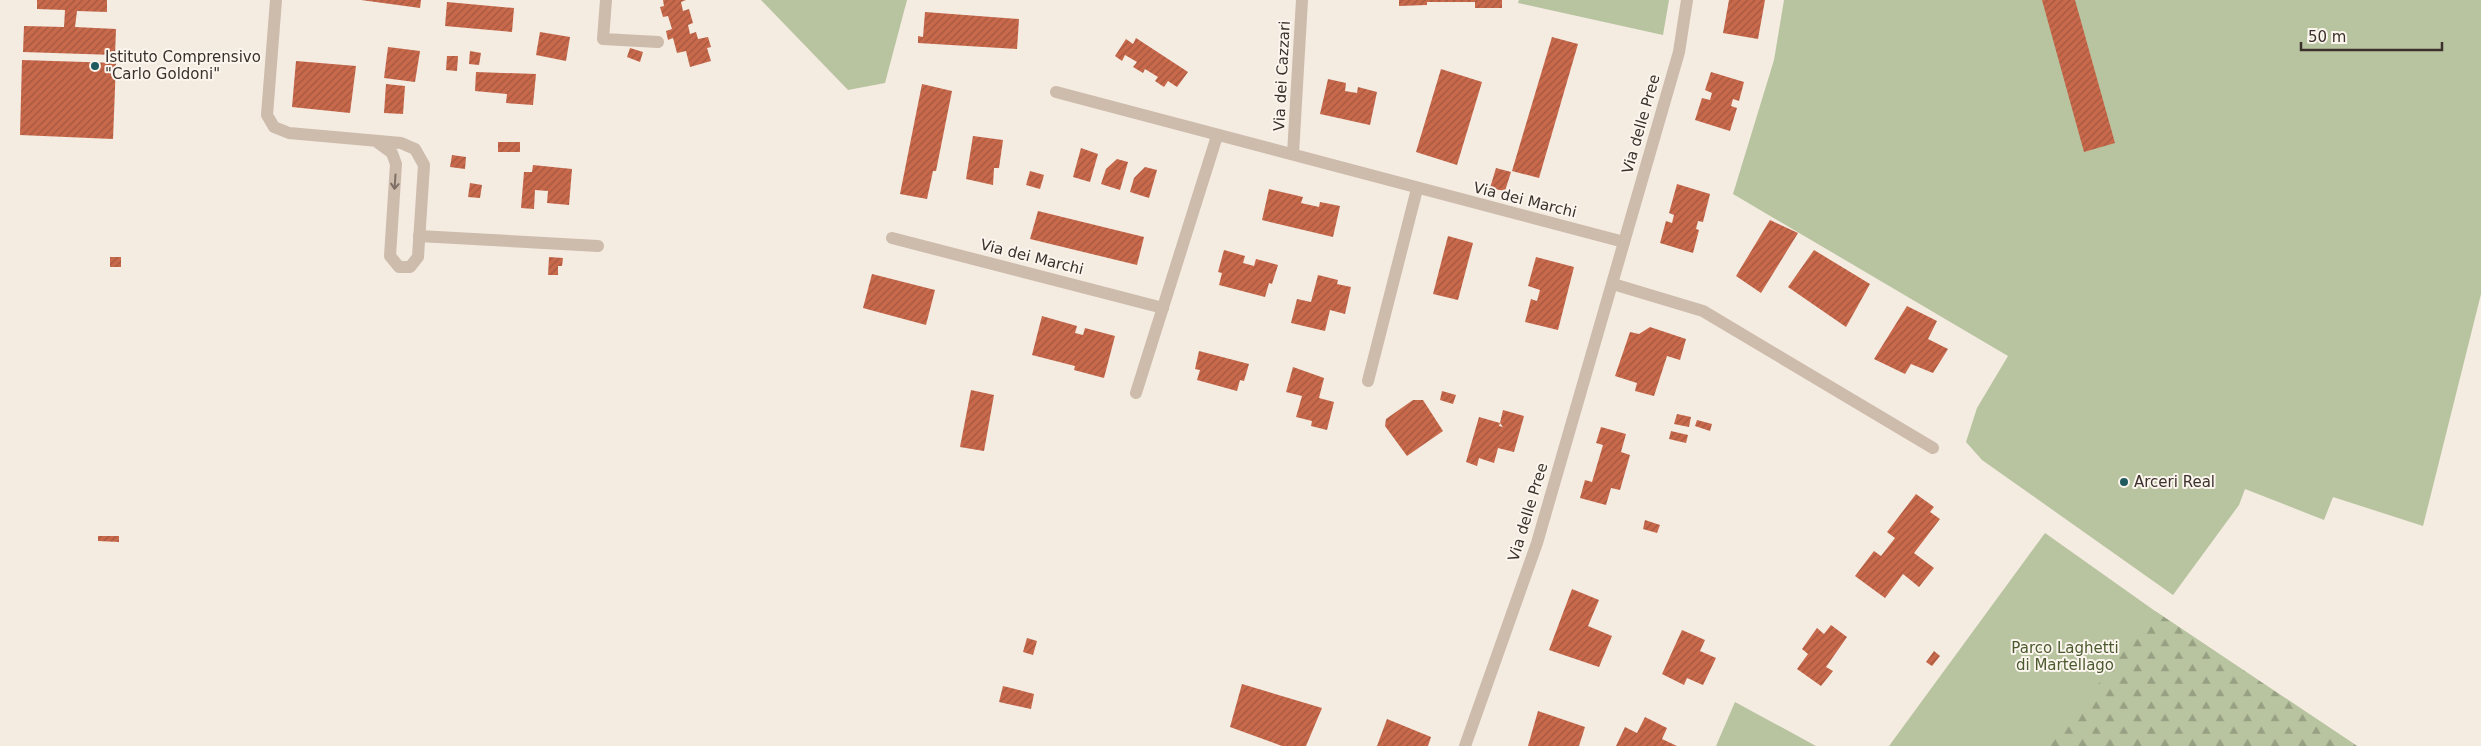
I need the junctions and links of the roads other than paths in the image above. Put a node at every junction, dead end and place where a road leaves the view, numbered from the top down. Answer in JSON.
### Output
{"nodes":[{"id":1,"x":276,"y":0,"type":"edge"},
{"id":2,"x":606,"y":0,"type":"edge"},
{"id":3,"x":1302,"y":0,"type":"edge"},
{"id":4,"x":1688,"y":0,"type":"edge"},
{"id":5,"x":658,"y":42,"type":"dead end"},
{"id":6,"x":1056,"y":92,"type":"dead end"},
{"id":7,"x":1217,"y":136,"type":"junction"},
{"id":8,"x":377,"y":142,"type":"junction"},
{"id":9,"x":1293,"y":154,"type":"junction"},
{"id":10,"x":1418,"y":189,"type":"junction"},
{"id":11,"x":419,"y":236,"type":"junction"},
{"id":12,"x":892,"y":238,"type":"dead end"},
{"id":13,"x":1624,"y":242,"type":"junction"},
{"id":14,"x":598,"y":246,"type":"dead end"},
{"id":15,"x":1613,"y":284,"type":"junction"},
{"id":16,"x":1163,"y":308,"type":"junction"},
{"id":17,"x":1368,"y":381,"type":"dead end"},
{"id":18,"x":1136,"y":393,"type":"dead end"},
{"id":19,"x":1933,"y":448,"type":"dead end"},
{"id":20,"x":1465,"y":746,"type":"edge"}],
"edges":[{"from":1,"to":8,"type":"street"},
{"from":2,"to":5,"type":"street"},
{"from":3,"to":9,"type":"street","name":"Via dei Cazzari"},
{"from":4,"to":13,"type":"street","name":"Via delle Pree"},
{"from":6,"to":7,"type":"street","name":"Via dei Marchi"},
{"from":7,"to":9,"type":"street","name":"Via dei Marchi"},
{"from":7,"to":16,"type":"street"},
{"from":8,"to":11,"type":"street"},
{"from":8,"to":11,"type":"street","one_way":true},
{"from":9,"to":10,"type":"street","name":"Via dei Marchi"},
{"from":10,"to":13,"type":"street","name":"Via dei Marchi"},
{"from":10,"to":17,"type":"street"},
{"from":11,"to":14,"type":"street"},
{"from":12,"to":16,"type":"street","name":"Via dei Marchi"},
{"from":13,"to":15,"type":"street","name":"Via delle Pree"},
{"from":15,"to":19,"type":"street"},
{"from":15,"to":20,"type":"street","name":"Via delle Pree"},
{"from":16,"to":18,"type":"street"}]}
